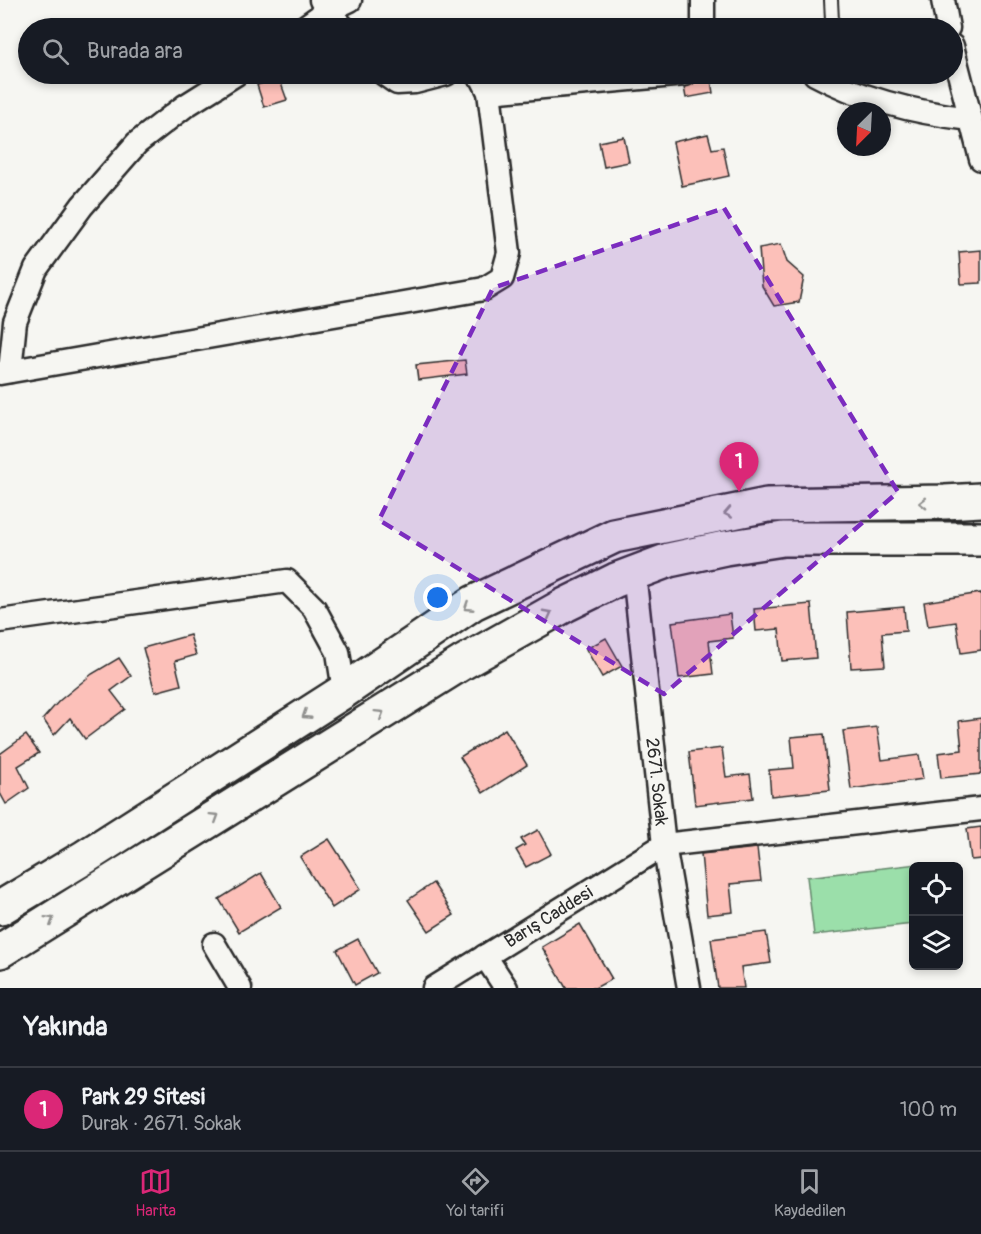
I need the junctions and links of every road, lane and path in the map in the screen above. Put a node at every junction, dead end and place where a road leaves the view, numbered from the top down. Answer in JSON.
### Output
{"nodes":[{"id":1,"x":350,"y":0,"type":"edge"},
{"id":2,"x":703,"y":0,"type":"edge"},
{"id":3,"x":831,"y":0,"type":"edge"},
{"id":4,"x":943,"y":0,"type":"edge"},
{"id":5,"x":324,"y":6,"type":"edge"},
{"id":6,"x":313,"y":18,"type":"edge"},
{"id":7,"x":335,"y":18,"type":"edge"},
{"id":8,"x":703,"y":18,"type":"edge"},
{"id":9,"x":832,"y":18,"type":"edge"},
{"id":10,"x":944,"y":18,"type":"edge"},
{"id":11,"x":220,"y":84,"type":"edge"},
{"id":12,"x":485,"y":84,"type":"edge"},
{"id":13,"x":576,"y":84,"type":"edge"},
{"id":14,"x":839,"y":84,"type":"edge"},
{"id":15,"x":961,"y":84,"type":"edge"},
{"id":16,"x":489,"y":92,"type":"junction"},
{"id":17,"x":971,"y":119,"type":"junction"},
{"id":18,"x":981,"y":159,"type":"edge"},
{"id":19,"x":5,"y":372,"type":"edge"},
{"id":20,"x":981,"y":500,"type":"edge"},
{"id":21,"x":981,"y":540,"type":"edge"},
{"id":22,"x":634,"y":573,"type":"junction"},
{"id":23,"x":0,"y":621,"type":"edge"},
{"id":24,"x":344,"y":691,"type":"junction"},
{"id":25,"x":981,"y":809,"type":"edge"},
{"id":26,"x":664,"y":845,"type":"junction"},
{"id":27,"x":0,"y":908,"type":"edge"},
{"id":28,"x":214,"y":944,"type":"dead end"},
{"id":29,"x":0,"y":951,"type":"edge"},
{"id":30,"x":485,"y":956,"type":"junction"},
{"id":31,"x":240,"y":988,"type":"edge"},
{"id":32,"x":434,"y":988,"type":"edge"},
{"id":33,"x":506,"y":988,"type":"edge"},
{"id":34,"x":689,"y":988,"type":"edge"}],
"edges":[{"from":1,"to":5,"type":"street"},
{"from":2,"to":8,"type":"street"},
{"from":3,"to":9,"type":"lane"},
{"from":4,"to":10,"type":"street"},
{"from":5,"to":6,"type":"street"},
{"from":5,"to":7,"type":"street"},
{"from":11,"to":19,"type":"street"},
{"from":12,"to":16,"type":"street"},
{"from":13,"to":16,"type":"street"},
{"from":14,"to":17,"type":"street"},
{"from":15,"to":17,"type":"street"},
{"from":16,"to":19,"type":"street"},
{"from":17,"to":18,"type":"street"},
{"from":20,"to":24,"type":"main road","one_way":true},
{"from":21,"to":22,"type":"main road"},
{"from":22,"to":26,"type":"street","name":"2671. Sokak"},
{"from":29,"to":22,"type":"main road","one_way":true},
{"from":23,"to":24,"type":"street"},
{"from":24,"to":27,"type":"main road","one_way":true},
{"from":25,"to":26,"type":"street"},
{"from":26,"to":30,"type":"street","name":"Barış Caddesi"},
{"from":26,"to":34,"type":"street","name":"2671. Sokak"},
{"from":28,"to":31,"type":"street"},
{"from":30,"to":32,"type":"street","name":"Barış Caddesi"},
{"from":30,"to":33,"type":"street"}]}
